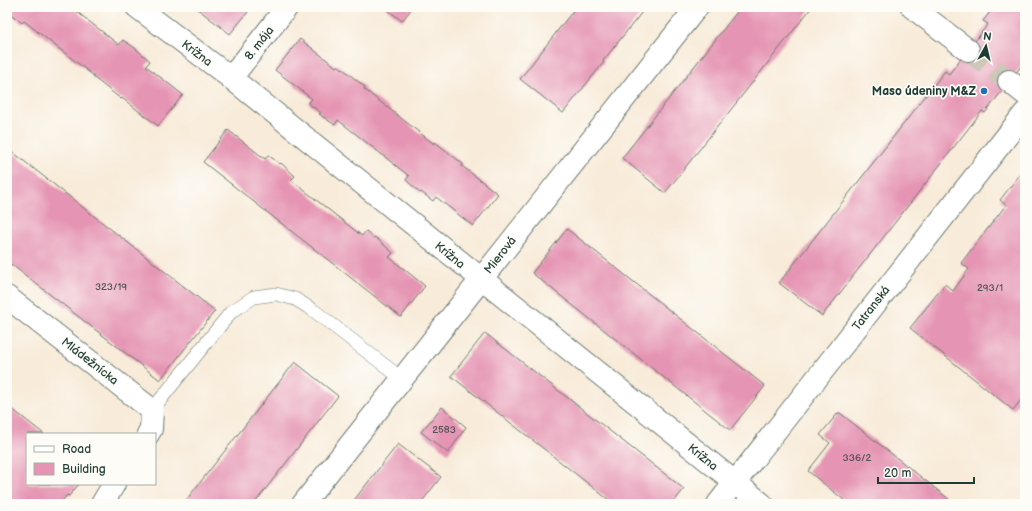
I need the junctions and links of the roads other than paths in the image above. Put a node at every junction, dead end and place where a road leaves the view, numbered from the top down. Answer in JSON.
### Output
{"nodes":[{"id":1,"x":137,"y":7,"type":"edge"},
{"id":2,"x":287,"y":7,"type":"edge"},
{"id":3,"x":697,"y":7,"type":"edge"},
{"id":4,"x":912,"y":7,"type":"edge"},
{"id":5,"x":968,"y":50,"type":"tunnel mouth"},
{"id":6,"x":231,"y":78,"type":"junction"},
{"id":7,"x":1025,"y":113,"type":"edge"},
{"id":8,"x":481,"y":279,"type":"junction"},
{"id":9,"x":7,"y":297,"type":"edge"},
{"id":10,"x":401,"y":378,"type":"junction"},
{"id":11,"x":152,"y":410,"type":"junction"},
{"id":12,"x":149,"y":433,"type":"edge"},
{"id":13,"x":734,"y":483,"type":"junction"},
{"id":14,"x":113,"y":485,"type":"edge"},
{"id":15,"x":102,"y":504,"type":"edge"},
{"id":16,"x":303,"y":504,"type":"edge"},
{"id":17,"x":718,"y":504,"type":"edge"},
{"id":18,"x":762,"y":504,"type":"edge"}],
"edges":[{"from":1,"to":6,"type":"street","name":"Krížna"},
{"from":2,"to":6,"type":"street","name":"8. mája"},
{"from":3,"to":8,"type":"street","name":"Mierová"},
{"from":4,"to":5,"type":"street"},
{"from":6,"to":8,"type":"street","name":"Krížna"},
{"from":7,"to":13,"type":"street","name":"Tatranská"},
{"from":8,"to":10,"type":"street","name":"Mierová"},
{"from":8,"to":13,"type":"street","name":"Krížna"},
{"from":9,"to":11,"type":"street","name":"Mládežnícka"},
{"from":10,"to":11,"type":"lane"},
{"from":10,"to":16,"type":"street","name":"Mierová"},
{"from":11,"to":12,"type":"street"},
{"from":13,"to":17,"type":"street","name":"Tatranská"},
{"from":13,"to":18,"type":"street","name":"Krížna"},
{"from":14,"to":15,"type":"street"}]}
